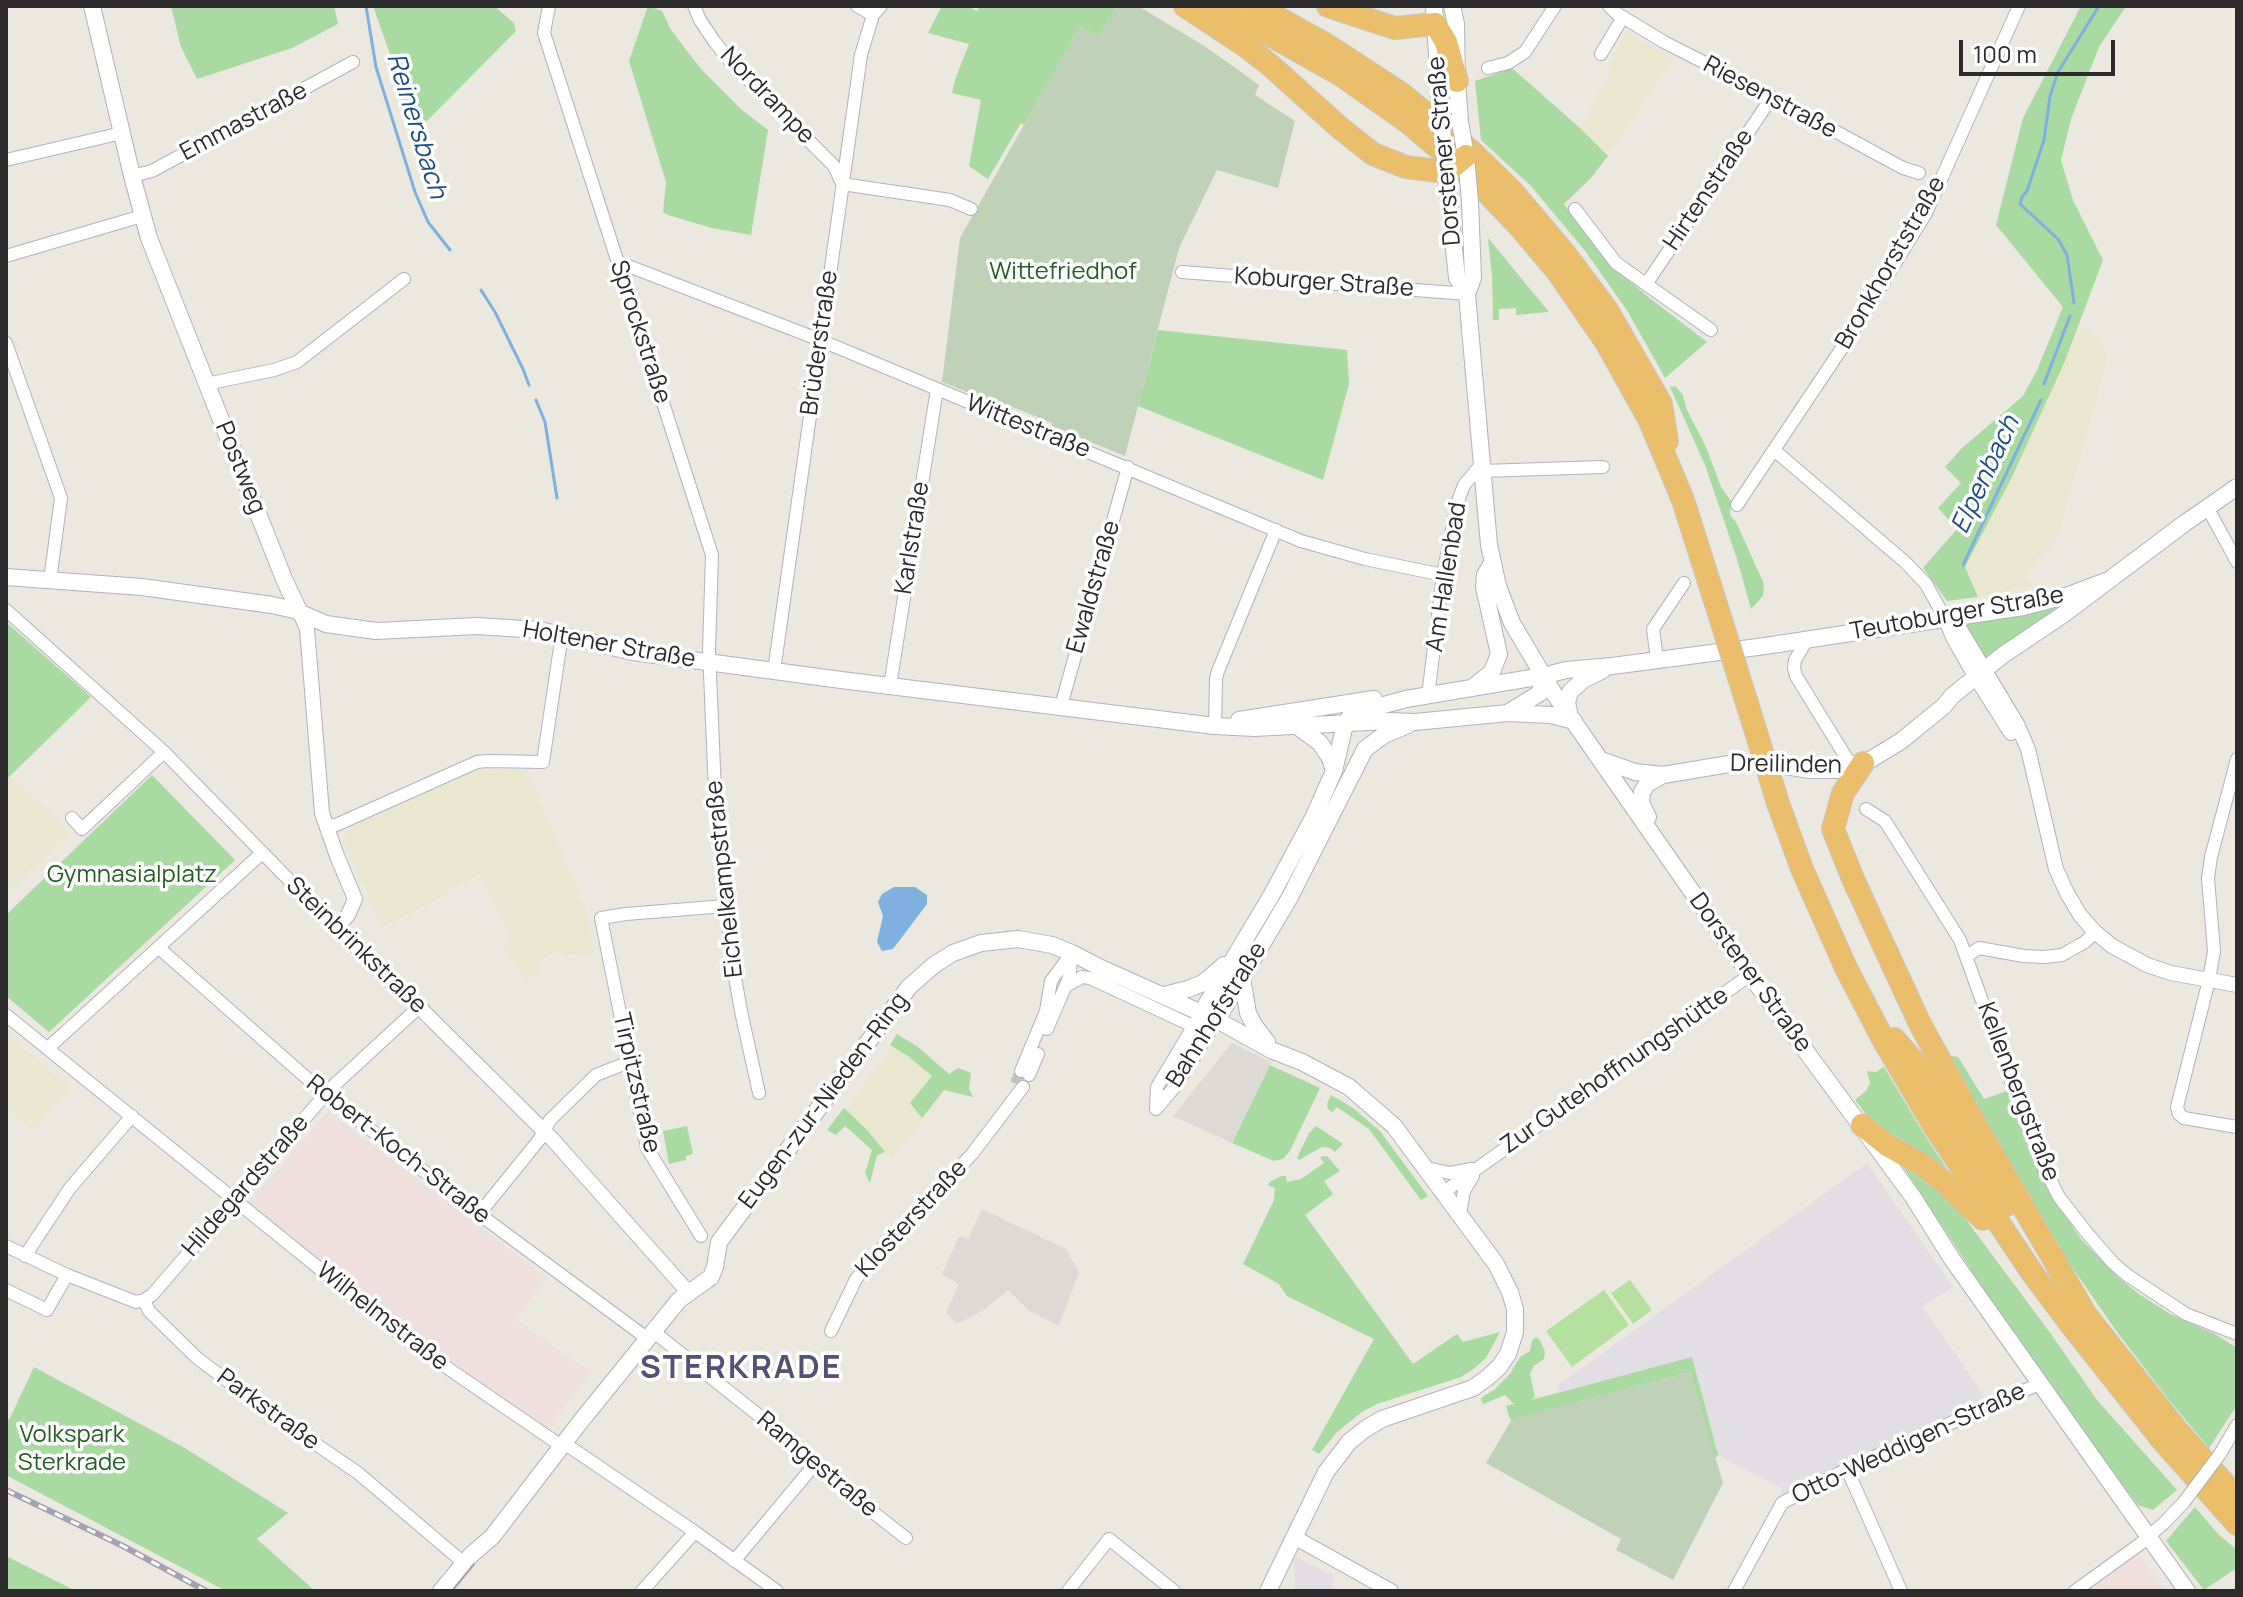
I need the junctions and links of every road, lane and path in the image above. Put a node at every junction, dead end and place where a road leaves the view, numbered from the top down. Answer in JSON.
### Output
{"nodes":[{"id":1,"x":92,"y":6,"type":"edge"},
{"id":2,"x":549,"y":6,"type":"edge"},
{"id":3,"x":694,"y":6,"type":"edge"},
{"id":4,"x":857,"y":6,"type":"edge"},
{"id":5,"x":1185,"y":6,"type":"edge"},
{"id":6,"x":1216,"y":6,"type":"edge"},
{"id":7,"x":1257,"y":6,"type":"edge"},
{"id":8,"x":1328,"y":6,"type":"edge"},
{"id":9,"x":1452,"y":6,"type":"edge"},
{"id":10,"x":1555,"y":6,"type":"edge"},
{"id":11,"x":1609,"y":6,"type":"edge"},
{"id":12,"x":2019,"y":6,"type":"edge"},
{"id":13,"x":877,"y":11,"type":"edge"},
{"id":14,"x":1435,"y":15,"type":"edge"},
{"id":15,"x":1623,"y":17,"type":"junction"},
{"id":16,"x":1601,"y":54,"type":"dead end"},
{"id":17,"x":353,"y":62,"type":"dead end"},
{"id":18,"x":1488,"y":68,"type":"dead end"},
{"id":19,"x":1457,"y":81,"type":"junction"},
{"id":20,"x":1772,"y":97,"type":"junction"},
{"id":21,"x":122,"y":133,"type":"junction"},
{"id":22,"x":1466,"y":156,"type":"junction"},
{"id":23,"x":6,"y":160,"type":"edge"},
{"id":24,"x":1446,"y":172,"type":"junction"},
{"id":25,"x":1919,"y":173,"type":"dead end"},
{"id":26,"x":132,"y":176,"type":"junction"},
{"id":27,"x":842,"y":184,"type":"junction"},
{"id":28,"x":971,"y":209,"type":"dead end"},
{"id":29,"x":1575,"y":209,"type":"dead end"},
{"id":30,"x":142,"y":216,"type":"junction"},
{"id":31,"x":6,"y":256,"type":"edge"},
{"id":32,"x":618,"y":262,"type":"junction"},
{"id":33,"x":1182,"y":272,"type":"dead end"},
{"id":34,"x":404,"y":279,"type":"dead end"},
{"id":35,"x":1647,"y":283,"type":"junction"},
{"id":36,"x":1467,"y":294,"type":"junction"},
{"id":37,"x":1711,"y":330,"type":"dead end"},
{"id":38,"x":821,"y":341,"type":"junction"},
{"id":39,"x":6,"y":343,"type":"edge"},
{"id":40,"x":206,"y":384,"type":"junction"},
{"id":41,"x":937,"y":389,"type":"junction"},
{"id":42,"x":1774,"y":450,"type":"junction"},
{"id":43,"x":1128,"y":467,"type":"junction"},
{"id":44,"x":1603,"y":467,"type":"dead end"},
{"id":45,"x":1481,"y":468,"type":"junction"},
{"id":46,"x":1671,"y":470,"type":"junction"},
{"id":47,"x":2237,"y":487,"type":"edge"},
{"id":48,"x":1737,"y":505,"type":"dead end"},
{"id":49,"x":2207,"y":507,"type":"junction"},
{"id":50,"x":1276,"y":530,"type":"junction"},
{"id":51,"x":2237,"y":562,"type":"edge"},
{"id":52,"x":1492,"y":563,"type":"junction"},
{"id":53,"x":1443,"y":575,"type":"junction"},
{"id":54,"x":6,"y":577,"type":"edge"},
{"id":55,"x":50,"y":581,"type":"junction"},
{"id":56,"x":2106,"y":581,"type":"junction"},
{"id":57,"x":1684,"y":583,"type":"dead end"},
{"id":58,"x":8,"y":610,"type":"edge"},
{"id":59,"x":300,"y":613,"type":"junction"},
{"id":60,"x":1946,"y":620,"type":"junction"},
{"id":61,"x":562,"y":634,"type":"junction"},
{"id":62,"x":1807,"y":640,"type":"junction"},
{"id":63,"x":1657,"y":659,"type":"junction"},
{"id":64,"x":710,"y":662,"type":"junction"},
{"id":65,"x":1612,"y":666,"type":"junction"},
{"id":66,"x":774,"y":671,"type":"junction"},
{"id":67,"x":1979,"y":673,"type":"junction"},
{"id":68,"x":1543,"y":676,"type":"junction"},
{"id":69,"x":890,"y":686,"type":"junction"},
{"id":70,"x":1471,"y":688,"type":"junction"},
{"id":71,"x":1428,"y":696,"type":"junction"},
{"id":72,"x":1406,"y":699,"type":"junction"},
{"id":73,"x":1990,"y":699,"type":"junction"},
{"id":74,"x":1331,"y":705,"type":"junction"},
{"id":75,"x":1061,"y":706,"type":"junction"},
{"id":76,"x":1944,"y":706,"type":"junction"},
{"id":77,"x":1508,"y":713,"type":"junction"},
{"id":78,"x":1572,"y":717,"type":"junction"},
{"id":79,"x":1350,"y":722,"type":"junction"},
{"id":80,"x":1415,"y":722,"type":"junction"},
{"id":81,"x":1215,"y":726,"type":"junction"},
{"id":82,"x":1297,"y":726,"type":"junction"},
{"id":83,"x":1365,"y":749,"type":"junction"},
{"id":84,"x":164,"y":752,"type":"junction"},
{"id":85,"x":2237,"y":759,"type":"edge"},
{"id":86,"x":1601,"y":760,"type":"junction"},
{"id":87,"x":1858,"y":765,"type":"junction"},
{"id":88,"x":2030,"y":765,"type":"junction"},
{"id":89,"x":1334,"y":771,"type":"junction"},
{"id":90,"x":1663,"y":775,"type":"junction"},
{"id":91,"x":1866,"y":809,"type":"dead end"},
{"id":92,"x":72,"y":818,"type":"dead end"},
{"id":93,"x":326,"y":827,"type":"junction"},
{"id":94,"x":262,"y":853,"type":"junction"},
{"id":95,"x":1666,"y":854,"type":"junction"},
{"id":96,"x":725,"y":906,"type":"junction"},
{"id":97,"x":336,"y":928,"type":"junction"},
{"id":98,"x":2095,"y":932,"type":"junction"},
{"id":99,"x":159,"y":948,"type":"junction"},
{"id":100,"x":1072,"y":953,"type":"junction"},
{"id":101,"x":1234,"y":956,"type":"junction"},
{"id":102,"x":1967,"y":956,"type":"junction"},
{"id":103,"x":1750,"y":975,"type":"junction"},
{"id":104,"x":1242,"y":978,"type":"junction"},
{"id":105,"x":2209,"y":980,"type":"junction"},
{"id":106,"x":1070,"y":983,"type":"junction"},
{"id":107,"x":2237,"y":985,"type":"edge"},
{"id":108,"x":1164,"y":995,"type":"junction"},
{"id":109,"x":419,"y":1007,"type":"junction"},
{"id":110,"x":1869,"y":1012,"type":"junction"},
{"id":111,"x":6,"y":1015,"type":"edge"},
{"id":112,"x":1204,"y":1020,"type":"junction"},
{"id":113,"x":48,"y":1048,"type":"junction"},
{"id":114,"x":1271,"y":1050,"type":"junction"},
{"id":115,"x":629,"y":1062,"type":"junction"},
{"id":116,"x":1019,"y":1085,"type":"tunnel mouth"},
{"id":117,"x":759,"y":1093,"type":"dead end"},
{"id":118,"x":326,"y":1095,"type":"junction"},
{"id":119,"x":132,"y":1116,"type":"junction"},
{"id":120,"x":1862,"y":1125,"type":"junction"},
{"id":121,"x":2237,"y":1127,"type":"edge"},
{"id":122,"x":544,"y":1130,"type":"junction"},
{"id":123,"x":1427,"y":1168,"type":"junction"},
{"id":124,"x":1479,"y":1168,"type":"junction"},
{"id":125,"x":1444,"y":1192,"type":"junction"},
{"id":126,"x":234,"y":1201,"type":"junction"},
{"id":127,"x":479,"y":1214,"type":"junction"},
{"id":128,"x":1460,"y":1214,"type":"junction"},
{"id":129,"x":701,"y":1236,"type":"dead end"},
{"id":130,"x":6,"y":1246,"type":"edge"},
{"id":131,"x":25,"y":1256,"type":"junction"},
{"id":132,"x":2033,"y":1274,"type":"junction"},
{"id":133,"x":67,"y":1275,"type":"junction"},
{"id":134,"x":6,"y":1290,"type":"edge"},
{"id":135,"x":688,"y":1292,"type":"junction"},
{"id":136,"x":144,"y":1300,"type":"junction"},
{"id":137,"x":2086,"y":1315,"type":"junction"},
{"id":138,"x":831,"y":1331,"type":"dead end"},
{"id":139,"x":2236,"y":1335,"type":"edge"},
{"id":140,"x":651,"y":1336,"type":"junction"},
{"id":141,"x":2039,"y":1384,"type":"junction"},
{"id":142,"x":2237,"y":1425,"type":"edge"},
{"id":143,"x":564,"y":1443,"type":"junction"},
{"id":144,"x":815,"y":1464,"type":"junction"},
{"id":145,"x":1847,"y":1469,"type":"junction"},
{"id":146,"x":2237,"y":1498,"type":"edge"},
{"id":147,"x":2237,"y":1524,"type":"edge"},
{"id":148,"x":695,"y":1532,"type":"junction"},
{"id":149,"x":1294,"y":1537,"type":"junction"},
{"id":150,"x":2148,"y":1537,"type":"junction"},
{"id":151,"x":906,"y":1538,"type":"dead end"},
{"id":152,"x":734,"y":1561,"type":"junction"},
{"id":153,"x":464,"y":1563,"type":"junction"},
{"id":154,"x":441,"y":1591,"type":"edge"},
{"id":155,"x":642,"y":1591,"type":"edge"},
{"id":156,"x":777,"y":1591,"type":"edge"},
{"id":157,"x":1068,"y":1591,"type":"edge"},
{"id":158,"x":1174,"y":1591,"type":"edge"},
{"id":159,"x":1268,"y":1591,"type":"edge"},
{"id":160,"x":1391,"y":1591,"type":"edge"},
{"id":161,"x":1734,"y":1591,"type":"edge"},
{"id":162,"x":1901,"y":1591,"type":"edge"},
{"id":163,"x":2075,"y":1591,"type":"edge"},
{"id":164,"x":2187,"y":1591,"type":"edge"}],
"edges":[{"from":1,"to":21,"type":"main road","name":"Postweg"},
{"from":2,"to":32,"type":"street","name":"Sprockstraße"},
{"from":3,"to":27,"type":"street","name":"Nordrampe"},
{"from":4,"to":13,"type":"street","name":"Brüderstraße"},
{"from":5,"to":24,"type":"highway"},
{"from":6,"to":46,"type":"highway"},
{"from":7,"to":46,"type":"highway"},
{"from":8,"to":14,"type":"highway"},
{"from":9,"to":19,"type":"main road","name":"Dorstener Straße"},
{"from":10,"to":18,"type":"street"},
{"from":11,"to":15,"type":"street","name":"Riesenstraße"},
{"from":12,"to":42,"type":"street","name":"Bronkhorststraße"},
{"from":13,"to":27,"type":"street","name":"Brüderstraße"},
{"from":14,"to":19,"type":"highway"},
{"from":14,"to":24,"type":"main road","name":"Dorstener Straße","bridge":true},
{"from":15,"to":16,"type":"street"},
{"from":15,"to":20,"type":"street","name":"Riesenstraße"},
{"from":17,"to":26,"type":"street","name":"Emmastraße"},
{"from":19,"to":22,"type":"main road","name":"Dorstener Straße","bridge":true},
{"from":20,"to":25,"type":"street","name":"Riesenstraße"},
{"from":20,"to":35,"type":"street","name":"Hirtenstraße"},
{"from":21,"to":23,"type":"street"},
{"from":21,"to":26,"type":"main road","name":"Postweg"},
{"from":22,"to":24,"type":"highway","bridge":true},
{"from":22,"to":36,"type":"main road","name":"Dorstener Straße","bridge":true},
{"from":24,"to":36,"type":"main road","name":"Dorstener Straße"},
{"from":26,"to":30,"type":"main road","name":"Postweg"},
{"from":27,"to":28,"type":"street"},
{"from":27,"to":38,"type":"street","name":"Brüderstraße"},
{"from":29,"to":35,"type":"street"},
{"from":30,"to":31,"type":"street"},
{"from":30,"to":40,"type":"main road","name":"Postweg"},
{"from":32,"to":38,"type":"street","name":"Wittestraße"},
{"from":32,"to":64,"type":"street","name":"Sprockstraße"},
{"from":33,"to":36,"type":"street","name":"Koburger Straße"},
{"from":34,"to":40,"type":"street"},
{"from":35,"to":37,"type":"street"},
{"from":36,"to":45,"type":"main road","name":"Dorstener Straße"},
{"from":38,"to":41,"type":"street","name":"Wittestraße"},
{"from":38,"to":66,"type":"street","name":"Brüderstraße"},
{"from":39,"to":55,"type":"street"},
{"from":40,"to":59,"type":"main road","name":"Postweg"},
{"from":41,"to":43,"type":"street","name":"Wittestraße"},
{"from":41,"to":69,"type":"street","name":"Karlstraße"},
{"from":42,"to":48,"type":"street","name":"Bronkhorststraße"},
{"from":42,"to":60,"type":"street"},
{"from":43,"to":50,"type":"street","name":"Wittestraße"},
{"from":43,"to":75,"type":"street","name":"Ewaldstraße"},
{"from":44,"to":45,"type":"street"},
{"from":45,"to":52,"type":"main road","name":"Dorstener Straße"},
{"from":45,"to":53,"type":"street","name":"Am Hallenbad"},
{"from":46,"to":110,"type":"highway","bridge":true},
{"from":47,"to":49,"type":"main road","name":"Teutoburger Straße"},
{"from":49,"to":51,"type":"street"},
{"from":49,"to":56,"type":"main road","name":"Teutoburger Straße"},
{"from":50,"to":53,"type":"street","name":"Wittestraße"},
{"from":50,"to":81,"type":"street"},
{"from":52,"to":68,"type":"main road","name":"Dorstener Straße"},
{"from":52,"to":70,"type":"main road"},
{"from":53,"to":71,"type":"street","name":"Am Hallenbad"},
{"from":54,"to":55,"type":"main road","name":"Holtener Straße"},
{"from":55,"to":59,"type":"main road","name":"Holtener Straße"},
{"from":56,"to":60,"type":"main road","name":"Teutoburger Straße"},
{"from":56,"to":67,"type":"main road","name":"Teutoburger Straße"},
{"from":57,"to":63,"type":"street"},
{"from":58,"to":84,"type":"street","name":"Steinbrinkstraße"},
{"from":59,"to":61,"type":"main road","name":"Holtener Straße"},
{"from":59,"to":93,"type":"street","name":"Postweg"},
{"from":60,"to":62,"type":"main road","name":"Teutoburger Straße"},
{"from":60,"to":67,"type":"street"},
{"from":61,"to":64,"type":"main road","name":"Holtener Straße"},
{"from":61,"to":93,"type":"street"},
{"from":62,"to":63,"type":"main road","name":"Teutoburger Straße"},
{"from":62,"to":87,"type":"street"},
{"from":63,"to":65,"type":"main road","name":"Teutoburger Straße"},
{"from":64,"to":66,"type":"main road","name":"Holtener Straße"},
{"from":64,"to":96,"type":"street","name":"Eichelkampstraße"},
{"from":65,"to":68,"type":"main road","name":"Teutoburger Straße"},
{"from":65,"to":78,"type":"main road"},
{"from":66,"to":69,"type":"main road","name":"Holtener Straße"},
{"from":67,"to":73,"type":"street"},
{"from":67,"to":76,"type":"main road","name":"Dreilinden"},
{"from":67,"to":88,"type":"street"},
{"from":68,"to":70,"type":"main road","name":"Holtener Straße"},
{"from":68,"to":77,"type":"main road"},
{"from":68,"to":78,"type":"main road","name":"Dorstener Straße"},
{"from":69,"to":75,"type":"main road","name":"Holtener Straße"},
{"from":70,"to":71,"type":"main road","name":"Holtener Straße"},
{"from":71,"to":72,"type":"main road","name":"Holtener Straße"},
{"from":72,"to":74,"type":"main road","name":"Holtener Straße"},
{"from":72,"to":79,"type":"main road","name":"Holtener Straße"},
{"from":73,"to":76,"type":"street"},
{"from":73,"to":88,"type":"street"},
{"from":74,"to":79,"type":"main road"},
{"from":74,"to":81,"type":"main road","name":"Holtener Straße"},
{"from":75,"to":81,"type":"main road","name":"Holtener Straße"},
{"from":76,"to":87,"type":"main road","name":"Dreilinden"},
{"from":77,"to":78,"type":"main road","name":"Holtener Straße"},
{"from":77,"to":80,"type":"main road","name":"Holtener Straße"},
{"from":78,"to":86,"type":"main road","name":"Dorstener Straße"},
{"from":79,"to":80,"type":"main road","name":"Holtener Straße"},
{"from":79,"to":82,"type":"main road","name":"Holtener Straße"},
{"from":79,"to":83,"type":"main road"},
{"from":79,"to":89,"type":"main road","name":"Bahnhofstraße"},
{"from":80,"to":83,"type":"main road"},
{"from":81,"to":82,"type":"main road","name":"Holtener Straße"},
{"from":82,"to":89,"type":"main road"},
{"from":83,"to":104,"type":"main road","name":"Bahnhofstraße"},
{"from":84,"to":92,"type":"street"},
{"from":84,"to":94,"type":"street","name":"Steinbrinkstraße"},
{"from":85,"to":105,"type":"street"},
{"from":86,"to":90,"type":"main road","name":"Dreilinden"},
{"from":86,"to":95,"type":"main road","name":"Dorstener Straße"},
{"from":87,"to":90,"type":"main road","name":"Dreilinden"},
{"from":87,"to":137,"type":"highway"},
{"from":88,"to":98,"type":"street"},
{"from":89,"to":101,"type":"main road","name":"Bahnhofstraße"},
{"from":90,"to":95,"type":"main road"},
{"from":91,"to":102,"type":"street","name":"Kellenbergstraße"},
{"from":93,"to":97,"type":"street","name":"Postweg"},
{"from":94,"to":97,"type":"street","name":"Steinbrinkstraße"},
{"from":94,"to":99,"type":"street"},
{"from":95,"to":103,"type":"main road","name":"Dorstener Straße"},
{"from":96,"to":115,"type":"street","name":"Tirpitzstraße"},
{"from":96,"to":117,"type":"street","name":"Eichelkampstraße"},
{"from":97,"to":109,"type":"street","name":"Steinbrinkstraße"},
{"from":98,"to":102,"type":"street"},
{"from":98,"to":105,"type":"street"},
{"from":99,"to":113,"type":"street"},
{"from":99,"to":118,"type":"street","name":"Robert-Koch-Straße"},
{"from":100,"to":106,"type":"street"},
{"from":100,"to":106,"type":"street"},
{"from":100,"to":108,"type":"main road","name":"Eugen-zur-Nieden-Ring"},
{"from":100,"to":135,"type":"main road","name":"Eugen-zur-Nieden-Ring"},
{"from":101,"to":108,"type":"main road"},
{"from":101,"to":112,"type":"main road","name":"Bahnhofstraße"},
{"from":102,"to":139,"type":"street","name":"Kellenbergstraße"},
{"from":103,"to":120,"type":"main road","name":"Dorstener Straße"},
{"from":103,"to":124,"type":"street","name":"Zur Gutehoffnungshütte"},
{"from":104,"to":112,"type":"main road","name":"Bahnhofstraße"},
{"from":104,"to":114,"type":"main road"},
{"from":105,"to":107,"type":"street"},
{"from":105,"to":121,"type":"street"},
{"from":106,"to":112,"type":"street","name":"Eugen-zur-Nieden-Ring"},
{"from":108,"to":112,"type":"main road","name":"Eugen-zur-Nieden-Ring"},
{"from":109,"to":118,"type":"street","name":"Hildegardstraße"},
{"from":109,"to":122,"type":"street","name":"Steinbrinkstraße"},
{"from":110,"to":132,"type":"highway"},
{"from":110,"to":137,"type":"highway"},
{"from":111,"to":113,"type":"street","name":"Wilhelmstraße"},
{"from":112,"to":112,"type":"street","name":"Bahnhofstraße"},
{"from":112,"to":114,"type":"main road","name":"Eugen-zur-Nieden-Ring"},
{"from":113,"to":119,"type":"street","name":"Wilhelmstraße"},
{"from":114,"to":123,"type":"main road","name":"Eugen-zur-Nieden-Ring"},
{"from":115,"to":122,"type":"street"},
{"from":115,"to":129,"type":"street","name":"Tirpitzstraße"},
{"from":116,"to":138,"type":"street","name":"Klosterstraße"},
{"from":118,"to":126,"type":"street","name":"Hildegardstraße"},
{"from":118,"to":127,"type":"street","name":"Robert-Koch-Straße"},
{"from":119,"to":126,"type":"street","name":"Wilhelmstraße"},
{"from":119,"to":131,"type":"street"},
{"from":120,"to":132,"type":"highway"},
{"from":120,"to":141,"type":"main road","name":"Dorstener Straße"},
{"from":122,"to":127,"type":"street"},
{"from":122,"to":135,"type":"street","name":"Steinbrinkstraße"},
{"from":123,"to":124,"type":"street","name":"Zur Gutehoffnungshütte"},
{"from":123,"to":125,"type":"main road","name":"Eugen-zur-Nieden-Ring"},
{"from":124,"to":125,"type":"street","name":"Zur Gutehoffnungshütte"},
{"from":124,"to":128,"type":"street","name":"Zur Gutehoffnungshütte"},
{"from":125,"to":128,"type":"main road","name":"Eugen-zur-Nieden-Ring"},
{"from":126,"to":136,"type":"street","name":"Hildegardstraße"},
{"from":126,"to":143,"type":"street","name":"Wilhelmstraße"},
{"from":127,"to":140,"type":"street","name":"Robert-Koch-Straße"},
{"from":128,"to":149,"type":"main road","name":"Eugen-zur-Nieden-Ring"},
{"from":130,"to":131,"type":"street"},
{"from":131,"to":133,"type":"street"},
{"from":132,"to":147,"type":"highway"},
{"from":133,"to":134,"type":"street"},
{"from":133,"to":136,"type":"street"},
{"from":135,"to":140,"type":"main road","name":"Eugen-zur-Nieden-Ring"},
{"from":136,"to":153,"type":"street","name":"Parkstraße"},
{"from":137,"to":146,"type":"highway"},
{"from":140,"to":143,"type":"main road","name":"Eugen-zur-Nieden-Ring"},
{"from":140,"to":144,"type":"street","name":"Ramgestraße"},
{"from":141,"to":145,"type":"street","name":"Otto-Weddigen-Straße"},
{"from":141,"to":150,"type":"main road","name":"Dorstener Straße"},
{"from":142,"to":150,"type":"street","bridge":true},
{"from":143,"to":148,"type":"street","name":"Wilhelmstraße"},
{"from":143,"to":153,"type":"main road","name":"Eugen-zur-Nieden-Ring"},
{"from":144,"to":151,"type":"street","name":"Ramgestraße"},
{"from":144,"to":152,"type":"street"},
{"from":145,"to":161,"type":"street","name":"Otto-Weddigen-Straße"},
{"from":145,"to":162,"type":"street"},
{"from":148,"to":152,"type":"street","name":"Wilhelmstraße"},
{"from":148,"to":155,"type":"street"},
{"from":149,"to":159,"type":"main road","name":"Eugen-zur-Nieden-Ring"},
{"from":149,"to":160,"type":"street"},
{"from":150,"to":163,"type":"street"},
{"from":150,"to":164,"type":"main road","name":"Dorstener Straße"},
{"from":152,"to":156,"type":"street","name":"Wilhelmstraße"},
{"from":153,"to":154,"type":"main road","name":"Eugen-zur-Nieden-Ring"},
{"from":157,"to":158,"type":"street"}]}
